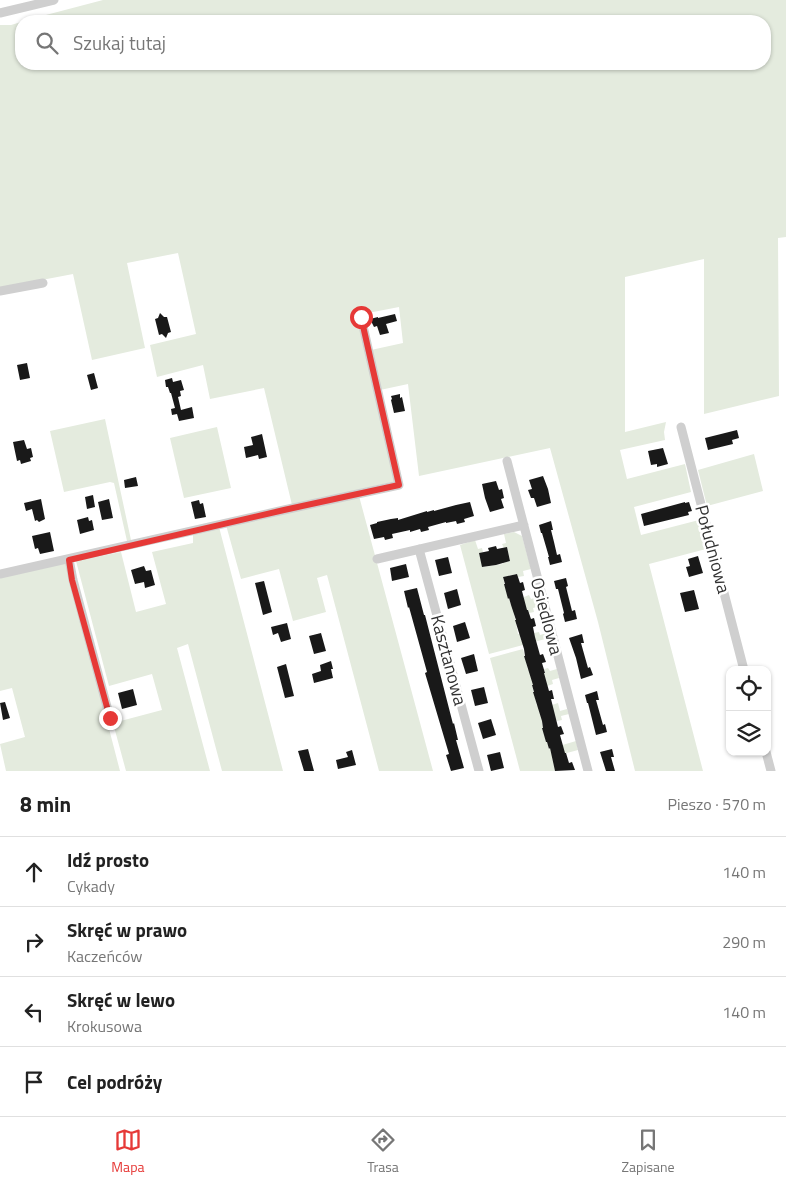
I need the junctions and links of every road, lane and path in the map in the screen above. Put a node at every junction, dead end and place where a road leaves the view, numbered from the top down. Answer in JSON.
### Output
{"nodes":[{"id":1,"x":54,"y":0,"type":"edge"},
{"id":2,"x":0,"y":12,"type":"edge"},
{"id":3,"x":43,"y":283,"type":"dead end"},
{"id":4,"x":0,"y":291,"type":"edge"},
{"id":5,"x":361,"y":317,"type":"dead end"},
{"id":6,"x":681,"y":427,"type":"dead end"},
{"id":7,"x":507,"y":461,"type":"dead end"},
{"id":8,"x":524,"y":525,"type":"junction"},
{"id":9,"x":419,"y":549,"type":"junction"},
{"id":10,"x":377,"y":559,"type":"dead end"},
{"id":11,"x":69,"y":560,"type":"junction"},
{"id":12,"x":0,"y":574,"type":"edge"},
{"id":13,"x":743,"y":666,"type":"edge"},
{"id":14,"x":110,"y":718,"type":"dead end"},
{"id":15,"x":767,"y":756,"type":"edge"},
{"id":16,"x":479,"y":771,"type":"edge"},
{"id":17,"x":588,"y":771,"type":"edge"},
{"id":18,"x":771,"y":771,"type":"edge"}],
"edges":[{"from":1,"to":2,"type":"street"},
{"from":3,"to":4,"type":"street"},
{"from":5,"to":11,"type":"street"},
{"from":6,"to":13,"type":"street","name":"Południowa"},
{"from":7,"to":8,"type":"street","name":"Osiedlowa"},
{"from":8,"to":9,"type":"street"},
{"from":8,"to":17,"type":"street","name":"Osiedlowa"},
{"from":9,"to":10,"type":"street"},
{"from":9,"to":16,"type":"street","name":"Kasztanowa"},
{"from":11,"to":12,"type":"street"},
{"from":11,"to":14,"type":"street"},
{"from":15,"to":18,"type":"street"}]}
